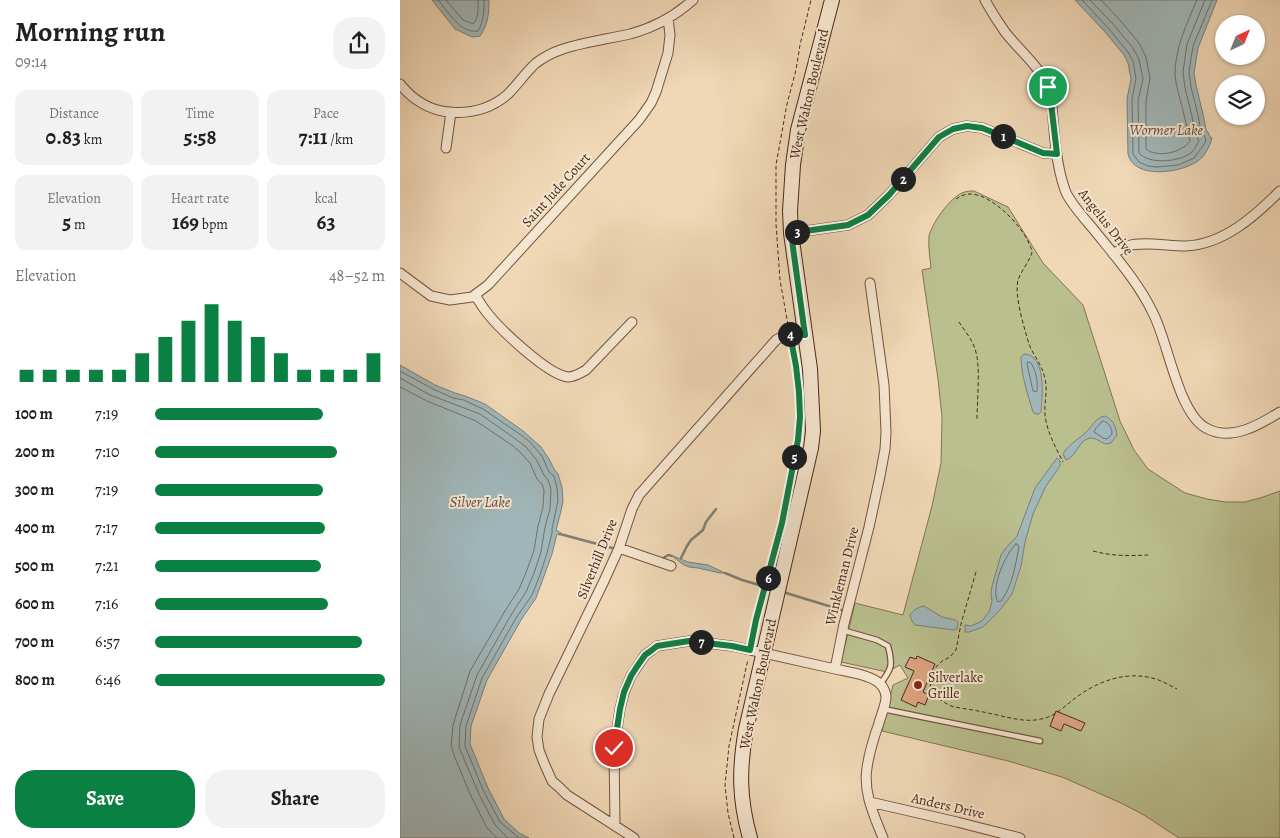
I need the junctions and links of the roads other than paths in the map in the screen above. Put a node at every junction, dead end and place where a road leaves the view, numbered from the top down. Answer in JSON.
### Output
{"nodes":[{"id":1,"x":693,"y":0,"type":"edge"},
{"id":2,"x":832,"y":0,"type":"edge"},
{"id":3,"x":984,"y":0,"type":"edge"},
{"id":4,"x":668,"y":18,"type":"junction"},
{"id":5,"x":400,"y":84,"type":"edge"},
{"id":6,"x":451,"y":112,"type":"junction"},
{"id":7,"x":446,"y":148,"type":"dead end"},
{"id":8,"x":1057,"y":154,"type":"junction"},
{"id":9,"x":1280,"y":190,"type":"edge"},
{"id":10,"x":791,"y":233,"type":"junction"},
{"id":11,"x":1113,"y":254,"type":"junction"},
{"id":12,"x":400,"y":273,"type":"edge"},
{"id":13,"x":870,"y":283,"type":"dead end"},
{"id":14,"x":475,"y":295,"type":"junction"},
{"id":15,"x":632,"y":322,"type":"dead end"},
{"id":16,"x":805,"y":335,"type":"junction"},
{"id":17,"x":1280,"y":412,"type":"edge"},
{"id":18,"x":619,"y":548,"type":"junction"},
{"id":19,"x":671,"y":566,"type":"dead end"},
{"id":20,"x":842,"y":630,"type":"junction"},
{"id":21,"x":757,"y":652,"type":"junction"},
{"id":22,"x":835,"y":669,"type":"junction"},
{"id":23,"x":880,"y":684,"type":"junction"},
{"id":24,"x":883,"y":709,"type":"junction"},
{"id":25,"x":1040,"y":741,"type":"dead end"},
{"id":26,"x":870,"y":802,"type":"junction"},
{"id":27,"x":615,"y":826,"type":"junction"},
{"id":28,"x":634,"y":838,"type":"edge"},
{"id":29,"x":750,"y":838,"type":"edge"},
{"id":30,"x":883,"y":838,"type":"edge"},
{"id":31,"x":1020,"y":838,"type":"edge"}],
"edges":[{"from":1,"to":4,"type":"street"},
{"from":2,"to":10,"type":"main road","name":"West Walton Boulevard"},
{"from":3,"to":8,"type":"street","name":"Angelus Drive"},
{"from":4,"to":6,"type":"street"},
{"from":4,"to":14,"type":"street","name":"Saint Jude Court"},
{"from":5,"to":6,"type":"street"},
{"from":6,"to":7,"type":"street"},
{"from":8,"to":10,"type":"street"},
{"from":8,"to":11,"type":"street","name":"Angelus Drive"},
{"from":9,"to":11,"type":"street"},
{"from":10,"to":16,"type":"main road","name":"West Walton Boulevard"},
{"from":11,"to":17,"type":"street","name":"Angelus Drive"},
{"from":12,"to":14,"type":"street","name":"Saint Jude Court"},
{"from":13,"to":20,"type":"street","name":"Winkleman Drive"},
{"from":14,"to":15,"type":"street"},
{"from":16,"to":18,"type":"street","name":"Silverhill Drive"},
{"from":16,"to":21,"type":"main road","name":"West Walton Boulevard"},
{"from":18,"to":19,"type":"street"},
{"from":18,"to":27,"type":"street","name":"Silverhill Drive"},
{"from":20,"to":22,"type":"street","name":"Winkleman Drive"},
{"from":20,"to":23,"type":"lane"},
{"from":21,"to":22,"type":"street"},
{"from":21,"to":27,"type":"street"},
{"from":21,"to":29,"type":"main road","name":"West Walton Boulevard"},
{"from":22,"to":23,"type":"street"},
{"from":23,"to":24,"type":"street"},
{"from":24,"to":25,"type":"lane"},
{"from":24,"to":26,"type":"street"},
{"from":26,"to":30,"type":"street"},
{"from":26,"to":31,"type":"street","name":"Anders Drive"},
{"from":27,"to":28,"type":"street","name":"Silverhill Drive"}]}
